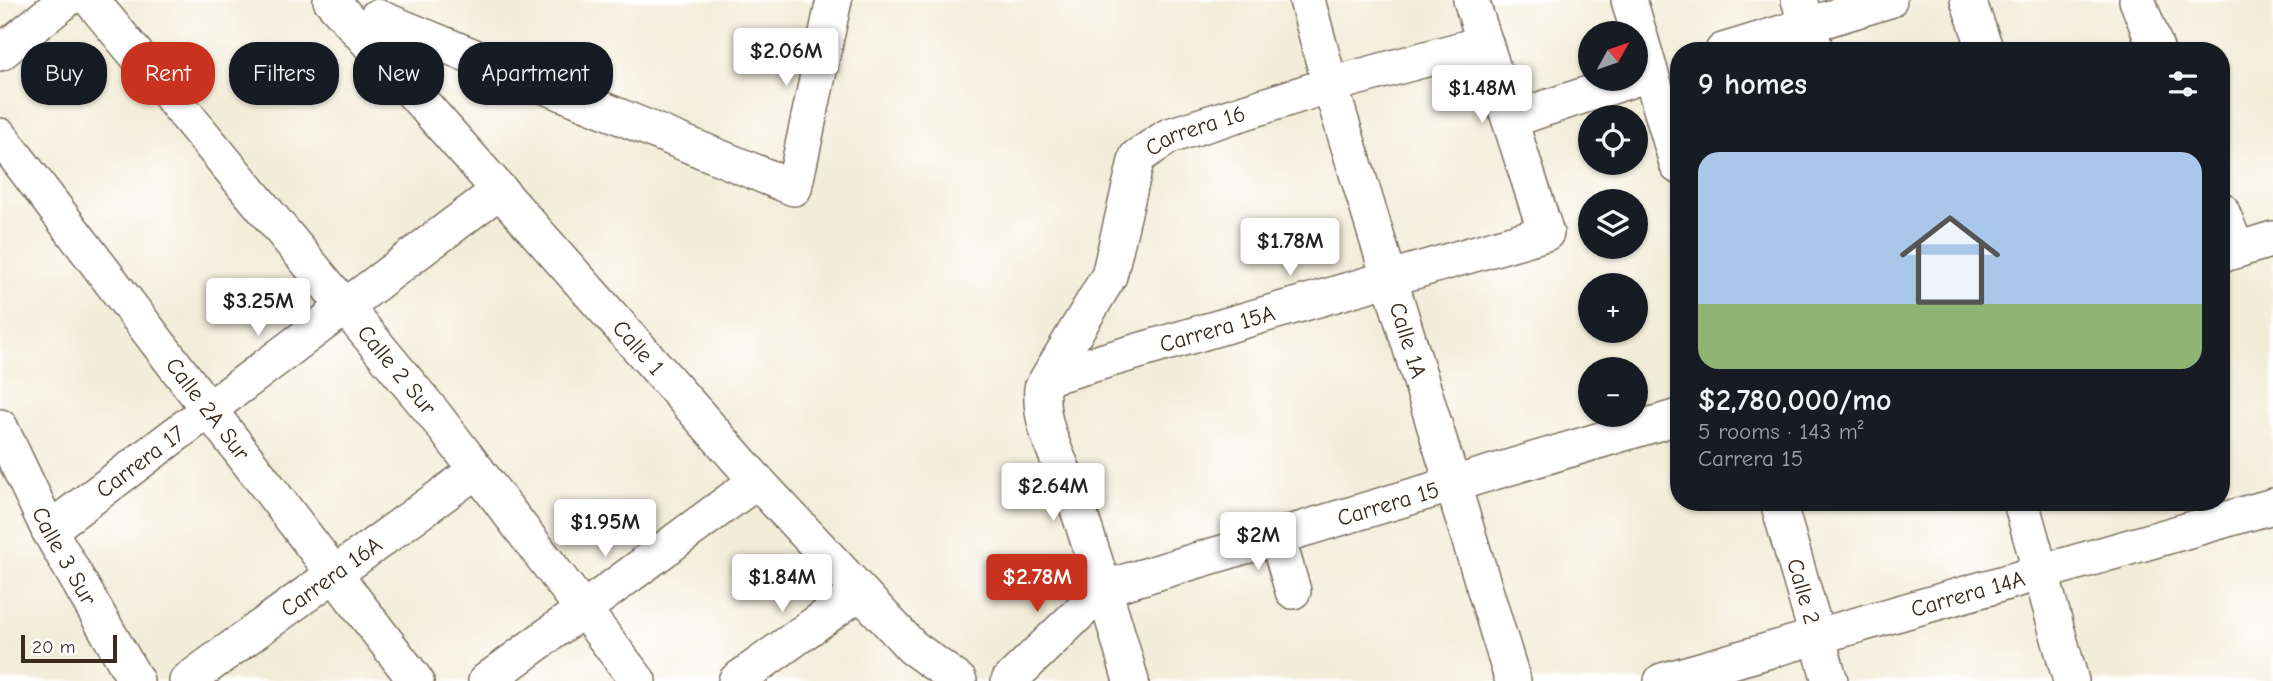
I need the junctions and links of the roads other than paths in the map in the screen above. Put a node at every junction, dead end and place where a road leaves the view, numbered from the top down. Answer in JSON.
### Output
{"nodes":[{"id":1,"x":66,"y":0,"type":"edge"},
{"id":2,"x":91,"y":0,"type":"edge"},
{"id":3,"x":331,"y":0,"type":"edge"},
{"id":4,"x":834,"y":0,"type":"edge"},
{"id":5,"x":1307,"y":0,"type":"edge"},
{"id":6,"x":1471,"y":0,"type":"edge"},
{"id":7,"x":1629,"y":0,"type":"edge"},
{"id":8,"x":1888,"y":0,"type":"edge"},
{"id":9,"x":1968,"y":0,"type":"edge"},
{"id":10,"x":2137,"y":0,"type":"edge"},
{"id":11,"x":375,"y":18,"type":"edge"},
{"id":12,"x":1808,"y":25,"type":"edge"},
{"id":13,"x":1752,"y":42,"type":"edge"},
{"id":14,"x":1983,"y":42,"type":"edge"},
{"id":15,"x":2153,"y":42,"type":"edge"},
{"id":16,"x":1485,"y":43,"type":"junction"},
{"id":17,"x":0,"y":53,"type":"edge"},
{"id":18,"x":1650,"y":73,"type":"edge"},
{"id":19,"x":1330,"y":85,"type":"junction"},
{"id":20,"x":1510,"y":120,"type":"junction"},
{"id":21,"x":0,"y":136,"type":"edge"},
{"id":22,"x":1670,"y":139,"type":"edge"},
{"id":23,"x":500,"y":190,"type":"junction"},
{"id":24,"x":2273,"y":239,"type":"edge"},
{"id":25,"x":2230,"y":252,"type":"edge"},
{"id":26,"x":1389,"y":278,"type":"junction"},
{"id":27,"x":345,"y":308,"type":"junction"},
{"id":28,"x":1049,"y":377,"type":"junction"},
{"id":29,"x":209,"y":410,"type":"junction"},
{"id":30,"x":1670,"y":419,"type":"edge"},
{"id":31,"x":0,"y":427,"type":"edge"},
{"id":32,"x":477,"y":470,"type":"junction"},
{"id":33,"x":757,"y":481,"type":"junction"},
{"id":34,"x":1452,"y":484,"type":"junction"},
{"id":35,"x":2273,"y":506,"type":"edge"},
{"id":36,"x":1781,"y":511,"type":"edge"},
{"id":37,"x":2023,"y":511,"type":"edge"},
{"id":38,"x":49,"y":530,"type":"junction"},
{"id":39,"x":1277,"y":537,"type":"junction"},
{"id":40,"x":2040,"y":572,"type":"junction"},
{"id":41,"x":334,"y":574,"type":"junction"},
{"id":42,"x":1105,"y":588,"type":"junction"},
{"id":43,"x":1293,"y":591,"type":"dead end"},
{"id":44,"x":860,"y":592,"type":"junction"},
{"id":45,"x":584,"y":609,"type":"junction"},
{"id":46,"x":1817,"y":636,"type":"junction"},
{"id":47,"x":136,"y":681,"type":"edge"},
{"id":48,"x":187,"y":681,"type":"edge"},
{"id":49,"x":416,"y":681,"type":"edge"},
{"id":50,"x":486,"y":681,"type":"edge"},
{"id":51,"x":638,"y":681,"type":"edge"},
{"id":52,"x":736,"y":681,"type":"edge"},
{"id":53,"x":959,"y":681,"type":"edge"},
{"id":54,"x":1009,"y":681,"type":"edge"},
{"id":55,"x":1130,"y":681,"type":"edge"},
{"id":56,"x":1513,"y":681,"type":"edge"},
{"id":57,"x":1662,"y":681,"type":"edge"},
{"id":58,"x":1830,"y":681,"type":"edge"},
{"id":59,"x":2071,"y":681,"type":"edge"}],
"edges":[{"from":1,"to":17,"type":"street"},
{"from":2,"to":27,"type":"street","name":"Calle 2 Sur"},
{"from":3,"to":11,"type":"street","name":"Calle 1"},
{"from":4,"to":11,"type":"street","name":"Calle 1"},
{"from":5,"to":19,"type":"street","name":"Calle 1A"},
{"from":6,"to":16,"type":"street"},
{"from":7,"to":18,"type":"street"},
{"from":8,"to":12,"type":"street"},
{"from":9,"to":14,"type":"street"},
{"from":10,"to":15,"type":"street"},
{"from":11,"to":23,"type":"street","name":"Calle 1"},
{"from":12,"to":13,"type":"street"},
{"from":16,"to":19,"type":"street","name":"Carrera 16"},
{"from":16,"to":20,"type":"street"},
{"from":18,"to":20,"type":"street"},
{"from":18,"to":22,"type":"street"},
{"from":19,"to":26,"type":"street","name":"Calle 1A"},
{"from":19,"to":28,"type":"street","name":"Carrera 16"},
{"from":20,"to":26,"type":"street","name":"Carrera 15A"},
{"from":21,"to":29,"type":"street","name":"Calle 2A Sur"},
{"from":23,"to":27,"type":"street","name":"Carrera 17"},
{"from":23,"to":33,"type":"street","name":"Calle 1"},
{"from":24,"to":25,"type":"street"},
{"from":26,"to":28,"type":"street","name":"Carrera 15A"},
{"from":26,"to":34,"type":"street","name":"Calle 1A"},
{"from":27,"to":29,"type":"street","name":"Carrera 17"},
{"from":27,"to":32,"type":"street","name":"Calle 2 Sur"},
{"from":28,"to":42,"type":"street"},
{"from":29,"to":38,"type":"street","name":"Carrera 17"},
{"from":29,"to":41,"type":"street","name":"Calle 2A Sur"},
{"from":30,"to":34,"type":"street","name":"Carrera 15"},
{"from":31,"to":38,"type":"street","name":"Calle 3 Sur"},
{"from":32,"to":41,"type":"street","name":"Carrera 16A"},
{"from":32,"to":45,"type":"street","name":"Calle 2 Sur"},
{"from":33,"to":44,"type":"street","name":"Calle 1"},
{"from":33,"to":45,"type":"street"},
{"from":34,"to":39,"type":"street","name":"Carrera 15"},
{"from":34,"to":56,"type":"street","name":"Calle 1A"},
{"from":35,"to":40,"type":"street","name":"Carrera 14A"},
{"from":36,"to":46,"type":"street","name":"Calle 2"},
{"from":37,"to":40,"type":"street"},
{"from":38,"to":47,"type":"street","name":"Calle 3 Sur"},
{"from":39,"to":42,"type":"street","name":"Carrera 15"},
{"from":39,"to":43,"type":"street"},
{"from":40,"to":46,"type":"street","name":"Carrera 14A"},
{"from":40,"to":59,"type":"street"},
{"from":41,"to":48,"type":"street","name":"Carrera 16A"},
{"from":41,"to":49,"type":"street","name":"Calle 2A Sur"},
{"from":42,"to":54,"type":"street","name":"Carrera 15"},
{"from":42,"to":55,"type":"street"},
{"from":44,"to":52,"type":"street"},
{"from":44,"to":53,"type":"street","name":"Calle 1"},
{"from":45,"to":50,"type":"street"},
{"from":45,"to":51,"type":"street","name":"Calle 2 Sur"},
{"from":46,"to":57,"type":"street","name":"Carrera 14A"},
{"from":46,"to":58,"type":"street","name":"Calle 2"}]}
